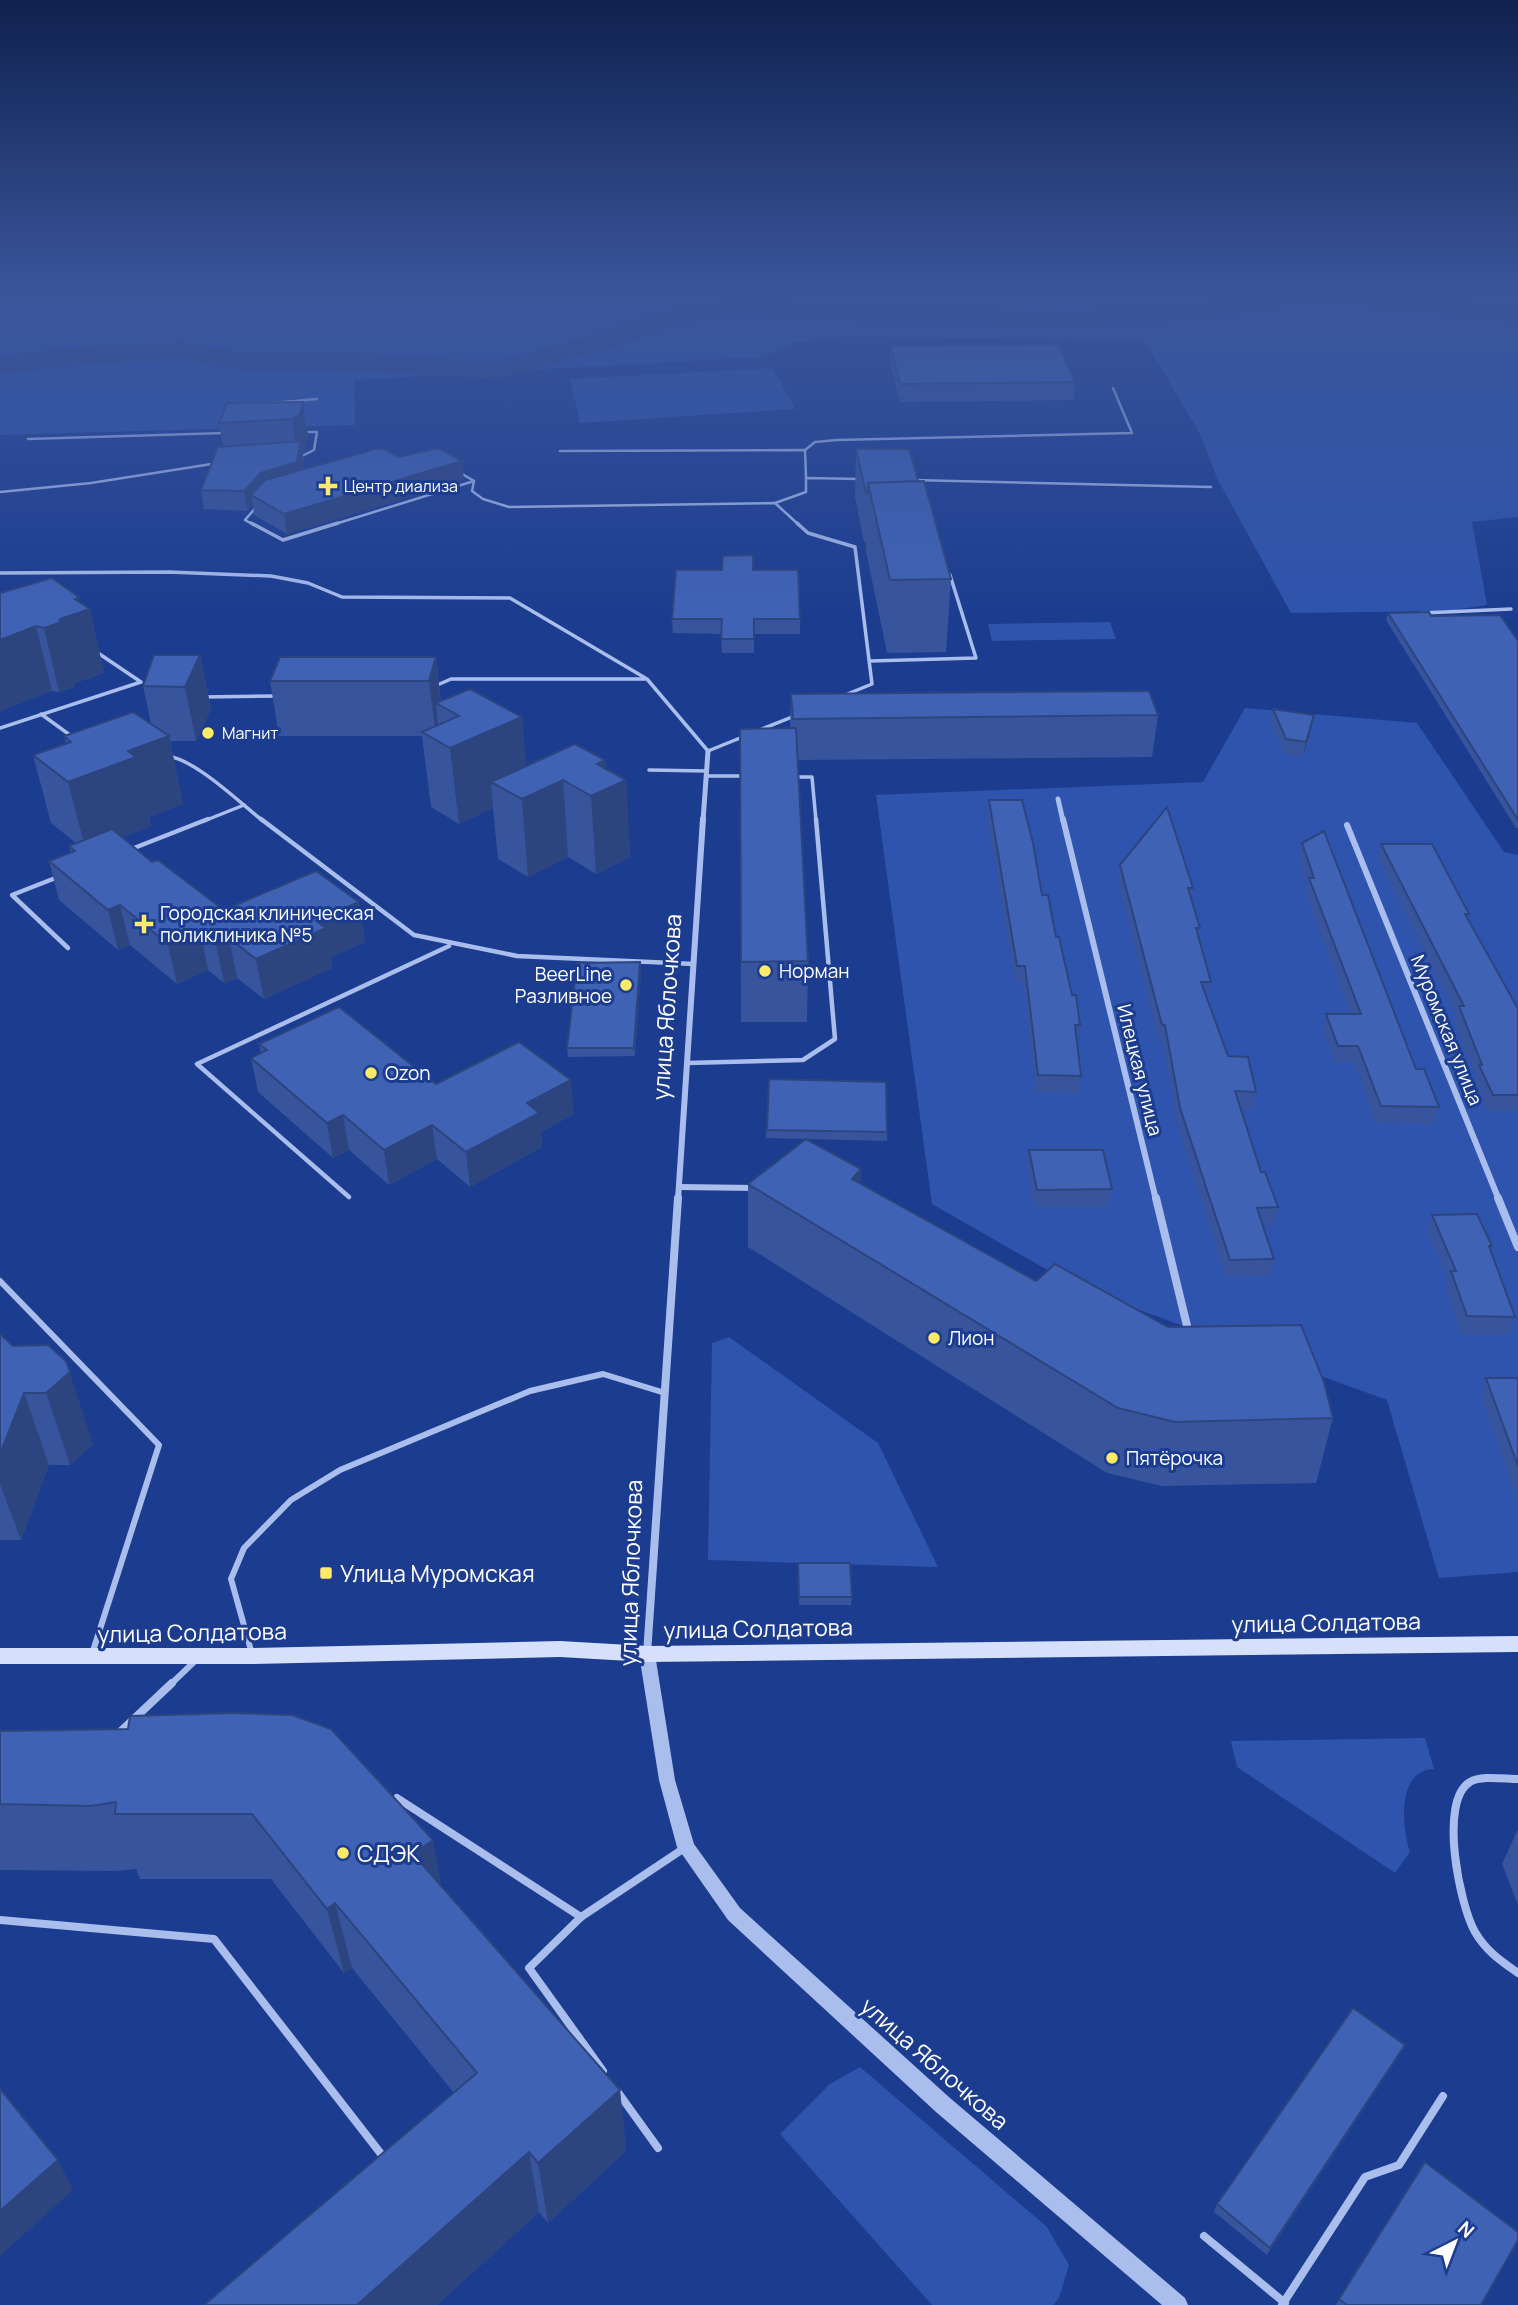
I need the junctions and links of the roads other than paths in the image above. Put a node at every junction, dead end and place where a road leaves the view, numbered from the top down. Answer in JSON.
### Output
{"nodes":[{"id":1,"x":287,"y":401,"type":"edge"},
{"id":2,"x":1118,"y":401,"type":"edge"},
{"id":3,"x":248,"y":406,"type":"edge"},
{"id":4,"x":291,"y":432,"type":"edge"},
{"id":5,"x":227,"y":433,"type":"edge"},
{"id":6,"x":28,"y":439,"type":"dead end"},
{"id":7,"x":805,"y":450,"type":"junction"},
{"id":8,"x":560,"y":452,"type":"dead end"},
{"id":9,"x":285,"y":458,"type":"edge"},
{"id":10,"x":223,"y":463,"type":"edge"},
{"id":11,"x":451,"y":468,"type":"edge"},
{"id":12,"x":806,"y":478,"type":"junction"},
{"id":13,"x":862,"y":479,"type":"edge"},
{"id":14,"x":904,"y":480,"type":"edge"},
{"id":15,"x":474,"y":481,"type":"junction"},
{"id":16,"x":1211,"y":486,"type":"dead end"},
{"id":17,"x":0,"y":492,"type":"edge"},
{"id":18,"x":266,"y":496,"type":"edge"},
{"id":19,"x":775,"y":503,"type":"junction"},
{"id":20,"x":855,"y":547,"type":"junction"},
{"id":21,"x":867,"y":547,"type":"edge"},
{"id":22,"x":948,"y":570,"type":"edge"},
{"id":23,"x":0,"y":573,"type":"edge"},
{"id":24,"x":1511,"y":609,"type":"dead end"},
{"id":25,"x":1417,"y":614,"type":"edge"},
{"id":26,"x":88,"y":646,"type":"edge"},
{"id":27,"x":870,"y":661,"type":"junction"},
{"id":28,"x":647,"y":679,"type":"junction"},
{"id":29,"x":431,"y":688,"type":"edge"},
{"id":30,"x":289,"y":696,"type":"edge"},
{"id":31,"x":195,"y":697,"type":"edge"},
{"id":32,"x":835,"y":699,"type":"edge"},
{"id":33,"x":809,"y":710,"type":"edge"},
{"id":34,"x":41,"y":714,"type":"junction"},
{"id":35,"x":0,"y":728,"type":"edge"},
{"id":36,"x":78,"y":741,"type":"edge"},
{"id":37,"x":708,"y":751,"type":"junction"},
{"id":38,"x":154,"y":755,"type":"edge"},
{"id":39,"x":649,"y":769,"type":"dead end"},
{"id":40,"x":707,"y":774,"type":"junction"},
{"id":41,"x":746,"y":776,"type":"edge"},
{"id":42,"x":786,"y":777,"type":"edge"},
{"id":43,"x":1058,"y":799,"type":"dead end"},
{"id":44,"x":244,"y":806,"type":"junction"},
{"id":45,"x":1347,"y":825,"type":"dead end"},
{"id":46,"x":128,"y":850,"type":"edge"},
{"id":47,"x":64,"y":875,"type":"edge"},
{"id":48,"x":449,"y":946,"type":"junction"},
{"id":49,"x":68,"y":948,"type":"dead end"},
{"id":50,"x":694,"y":964,"type":"junction"},
{"id":51,"x":687,"y":1063,"type":"junction"},
{"id":52,"x":679,"y":1187,"type":"junction"},
{"id":53,"x":767,"y":1188,"type":"edge"},
{"id":54,"x":349,"y":1197,"type":"dead end"},
{"id":55,"x":1518,"y":1247,"type":"edge"},
{"id":56,"x":0,"y":1280,"type":"edge"},
{"id":57,"x":1192,"y":1349,"type":"edge"},
{"id":58,"x":665,"y":1394,"type":"junction"},
{"id":59,"x":1518,"y":1644,"type":"edge"},
{"id":60,"x":647,"y":1654,"type":"junction"},
{"id":61,"x":0,"y":1656,"type":"edge"},
{"id":62,"x":201,"y":1656,"type":"junction"},
{"id":63,"x":253,"y":1656,"type":"junction"},
{"id":64,"x":91,"y":1657,"type":"junction"},
{"id":65,"x":116,"y":1738,"type":"edge"},
{"id":66,"x":1518,"y":1779,"type":"edge"},
{"id":67,"x":397,"y":1798,"type":"edge"},
{"id":68,"x":686,"y":1847,"type":"junction"},
{"id":69,"x":581,"y":1917,"type":"junction"},
{"id":70,"x":0,"y":1920,"type":"edge"},
{"id":71,"x":1518,"y":1973,"type":"edge"},
{"id":72,"x":1443,"y":2096,"type":"dead end"},
{"id":73,"x":659,"y":2148,"type":"dead end"},
{"id":74,"x":376,"y":2169,"type":"edge"},
{"id":75,"x":1203,"y":2236,"type":"dead end"},
{"id":76,"x":1284,"y":2304,"type":"edge"},
{"id":77,"x":1178,"y":2305,"type":"edge"}],
"edges":[{"from":1,"to":3,"type":"lane"},
{"from":2,"to":7,"type":"lane"},
{"from":4,"to":9,"type":"lane"},
{"from":5,"to":6,"type":"lane"},
{"from":7,"to":8,"type":"lane"},
{"from":7,"to":12,"type":"lane"},
{"from":10,"to":17,"type":"lane"},
{"from":11,"to":15,"type":"lane"},
{"from":12,"to":13,"type":"lane"},
{"from":12,"to":19,"type":"lane"},
{"from":14,"to":16,"type":"lane"},
{"from":15,"to":18,"type":"lane"},
{"from":15,"to":19,"type":"lane"},
{"from":19,"to":20,"type":"lane"},
{"from":20,"to":21,"type":"lane"},
{"from":20,"to":27,"type":"lane"},
{"from":22,"to":27,"type":"lane"},
{"from":23,"to":28,"type":"lane"},
{"from":24,"to":25,"type":"lane"},
{"from":26,"to":34,"type":"lane"},
{"from":27,"to":32,"type":"lane"},
{"from":28,"to":29,"type":"lane"},
{"from":28,"to":37,"type":"lane"},
{"from":30,"to":31,"type":"lane"},
{"from":33,"to":37,"type":"lane"},
{"from":34,"to":35,"type":"lane"},
{"from":34,"to":36,"type":"lane"},
{"from":37,"to":40,"type":"street","name":"улица Яблочкова"},
{"from":38,"to":44,"type":"lane"},
{"from":39,"to":40,"type":"lane"},
{"from":40,"to":41,"type":"lane"},
{"from":40,"to":50,"type":"street","name":"улица Яблочкова"},
{"from":42,"to":51,"type":"lane"},
{"from":43,"to":57,"type":"street","name":"Илецкая улица"},
{"from":44,"to":46,"type":"lane"},
{"from":44,"to":48,"type":"lane"},
{"from":45,"to":55,"type":"street","name":"Муромская улица"},
{"from":47,"to":49,"type":"lane"},
{"from":48,"to":50,"type":"lane"},
{"from":48,"to":54,"type":"lane"},
{"from":50,"to":51,"type":"street","name":"улица Яблочкова"},
{"from":51,"to":52,"type":"street","name":"улица Яблочкова"},
{"from":52,"to":53,"type":"street"},
{"from":52,"to":58,"type":"street","name":"улица Яблочкова"},
{"from":56,"to":64,"type":"lane"},
{"from":58,"to":60,"type":"street","name":"улица Яблочкова"},
{"from":58,"to":63,"type":"lane"},
{"from":59,"to":60,"type":"main road","name":"улица Солдатова"},
{"from":60,"to":63,"type":"main road","name":"улица Солдатова"},
{"from":60,"to":68,"type":"street","name":"улица Яблочкова"},
{"from":61,"to":64,"type":"main road","name":"улица Солдатова"},
{"from":62,"to":63,"type":"main road","name":"улица Солдатова"},
{"from":62,"to":64,"type":"main road","name":"улица Солдатова"},
{"from":62,"to":65,"type":"lane"},
{"from":66,"to":71,"type":"lane"},
{"from":67,"to":69,"type":"lane"},
{"from":68,"to":69,"type":"lane"},
{"from":68,"to":77,"type":"street","name":"улица Яблочкова"},
{"from":69,"to":73,"type":"lane"},
{"from":70,"to":74,"type":"lane"},
{"from":72,"to":76,"type":"lane"},
{"from":75,"to":76,"type":"lane"}]}
